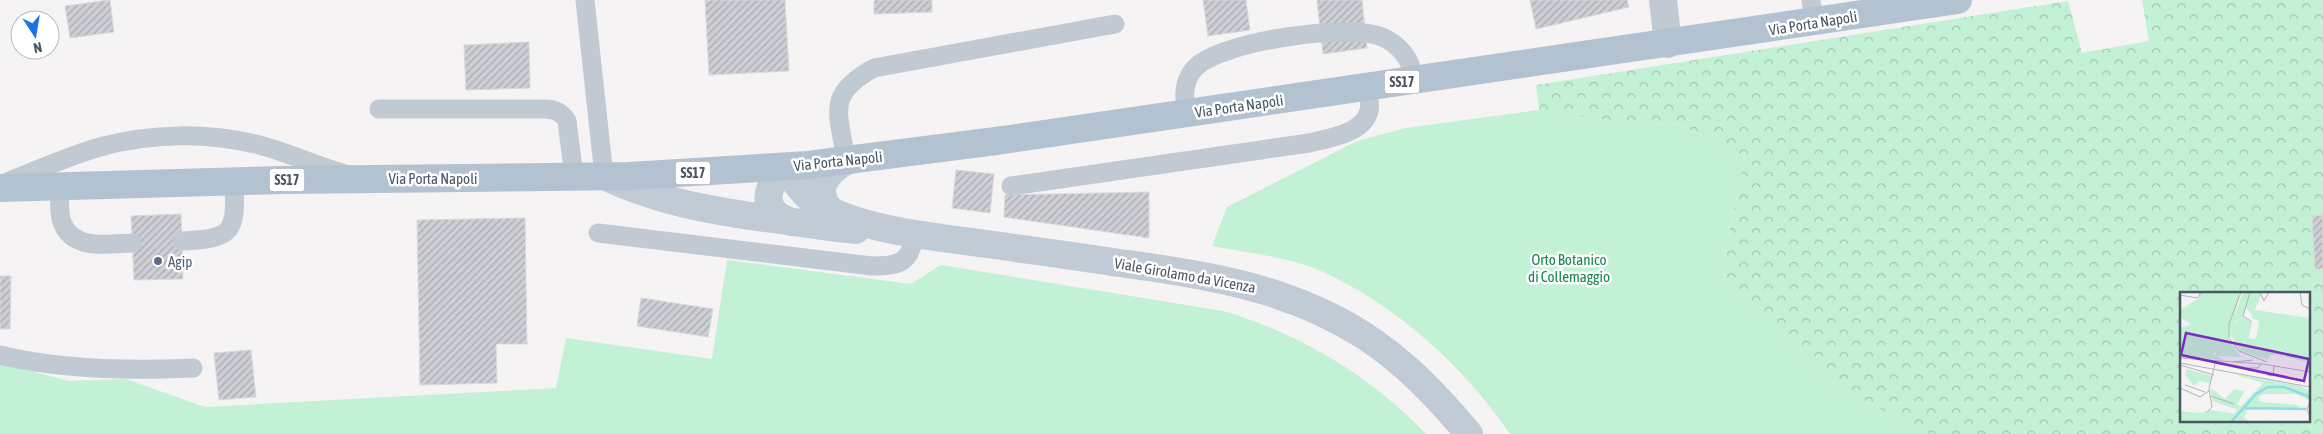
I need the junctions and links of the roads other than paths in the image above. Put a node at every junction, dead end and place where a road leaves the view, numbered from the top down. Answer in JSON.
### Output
{"nodes":[{"id":1,"x":585,"y":0,"type":"edge"},
{"id":2,"x":1662,"y":0,"type":"edge"},
{"id":3,"x":1958,"y":0,"type":"edge"},
{"id":4,"x":1813,"y":11,"type":"edge"},
{"id":5,"x":1115,"y":24,"type":"dead end"},
{"id":6,"x":1668,"y":44,"type":"junction"},
{"id":7,"x":1415,"y":80,"type":"junction"},
{"id":8,"x":1367,"y":87,"type":"junction"},
{"id":9,"x":379,"y":109,"type":"dead end"},
{"id":10,"x":1187,"y":113,"type":"junction"},
{"id":11,"x":846,"y":161,"type":"junction"},
{"id":12,"x":782,"y":167,"type":"junction"},
{"id":13,"x":604,"y":176,"type":"junction"},
{"id":14,"x":574,"y":177,"type":"junction"},
{"id":15,"x":370,"y":178,"type":"junction"},
{"id":16,"x":234,"y":181,"type":"junction"},
{"id":17,"x":60,"y":186,"type":"junction"},
{"id":18,"x":1011,"y":186,"type":"dead end"},
{"id":19,"x":0,"y":187,"type":"edge"},
{"id":20,"x":831,"y":211,"type":"junction"},
{"id":21,"x":791,"y":222,"type":"junction"},
{"id":22,"x":598,"y":232,"type":"dead end"},
{"id":23,"x":914,"y":233,"type":"junction"},
{"id":24,"x":182,"y":241,"type":"dead end"},
{"id":25,"x":132,"y":243,"type":"dead end"},
{"id":26,"x":0,"y":355,"type":"edge"},
{"id":27,"x":193,"y":368,"type":"dead end"},
{"id":28,"x":1469,"y":434,"type":"edge"}],
"edges":[{"from":1,"to":13,"type":"lane"},
{"from":2,"to":6,"type":"street"},
{"from":3,"to":4,"type":"main road","name":"Via Porta Napoli","number":"SS17"},
{"from":4,"to":6,"type":"main road","name":"Via Porta Napoli","number":"SS17"},
{"from":5,"to":11,"type":"lane"},
{"from":6,"to":7,"type":"main road","name":"Via Porta Napoli","number":"SS17"},
{"from":7,"to":8,"type":"main road","name":"Via Porta Napoli","number":"SS17"},
{"from":7,"to":10,"type":"lane"},
{"from":8,"to":10,"type":"main road","name":"Via Porta Napoli","number":"SS17"},
{"from":8,"to":18,"type":"lane"},
{"from":9,"to":14,"type":"lane"},
{"from":10,"to":11,"type":"main road","name":"Via Porta Napoli","number":"SS17"},
{"from":11,"to":12,"type":"main road","name":"Via Porta Napoli","number":"SS17"},
{"from":11,"to":20,"type":"main road"},
{"from":12,"to":13,"type":"main road","name":"Via Porta Napoli","number":"SS17"},
{"from":12,"to":20,"type":"main road","name":"Viale Girolamo da Vicenza"},
{"from":12,"to":21,"type":"main road"},
{"from":13,"to":14,"type":"main road","name":"Via Porta Napoli","number":"SS17"},
{"from":13,"to":21,"type":"main road","name":"Viale Girolamo da Vicenza"},
{"from":14,"to":15,"type":"main road","name":"Via Porta Napoli","number":"SS17"},
{"from":15,"to":16,"type":"main road","name":"Via Porta Napoli","number":"SS17"},
{"from":15,"to":19,"type":"lane"},
{"from":16,"to":17,"type":"main road","name":"Via Porta Napoli","number":"SS17"},
{"from":16,"to":24,"type":"lane"},
{"from":17,"to":19,"type":"main road","name":"Via Porta Napoli","number":"SS17"},
{"from":17,"to":25,"type":"lane"},
{"from":20,"to":23,"type":"main road","name":"Viale Girolamo da Vicenza"},
{"from":21,"to":23,"type":"main road","name":"Viale Girolamo da Vicenza"},
{"from":22,"to":23,"type":"lane"},
{"from":23,"to":28,"type":"main road","name":"Viale Girolamo da Vicenza"},
{"from":26,"to":27,"type":"lane"}]}
